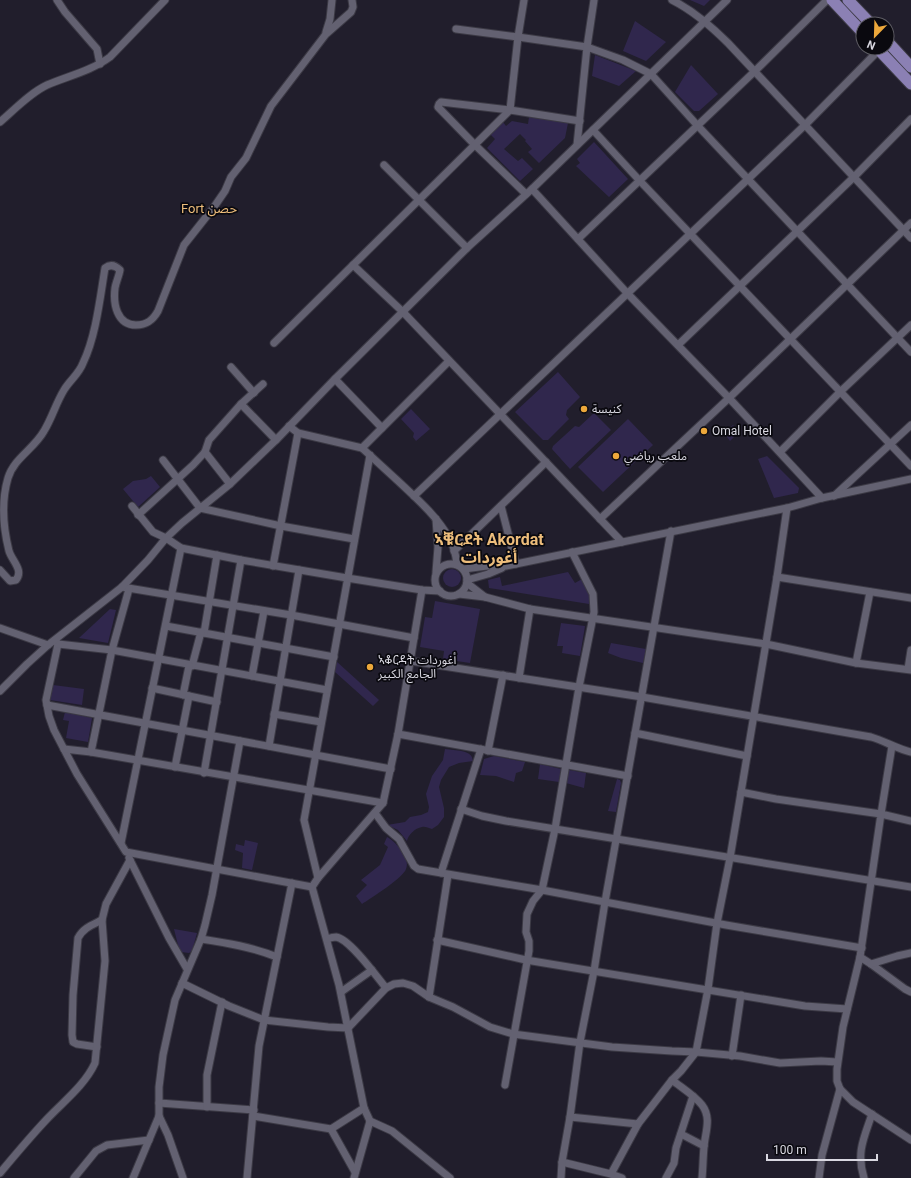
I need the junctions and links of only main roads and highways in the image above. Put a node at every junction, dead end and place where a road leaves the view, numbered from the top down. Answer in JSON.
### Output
{"nodes":[{"id":1,"x":832,"y":0,"type":"edge"},
{"id":2,"x":848,"y":0,"type":"edge"},
{"id":3,"x":863,"y":16,"type":"edge"},
{"id":4,"x":855,"y":24,"type":"edge"},
{"id":5,"x":895,"y":50,"type":"edge"},
{"id":6,"x":885,"y":56,"type":"edge"},
{"id":7,"x":911,"y":67,"type":"edge"},
{"id":8,"x":911,"y":84,"type":"edge"}],
"edges":[{"from":1,"to":4,"type":"main road"},
{"from":2,"to":3,"type":"main road"},
{"from":5,"to":7,"type":"main road"},
{"from":6,"to":8,"type":"main road"}]}
